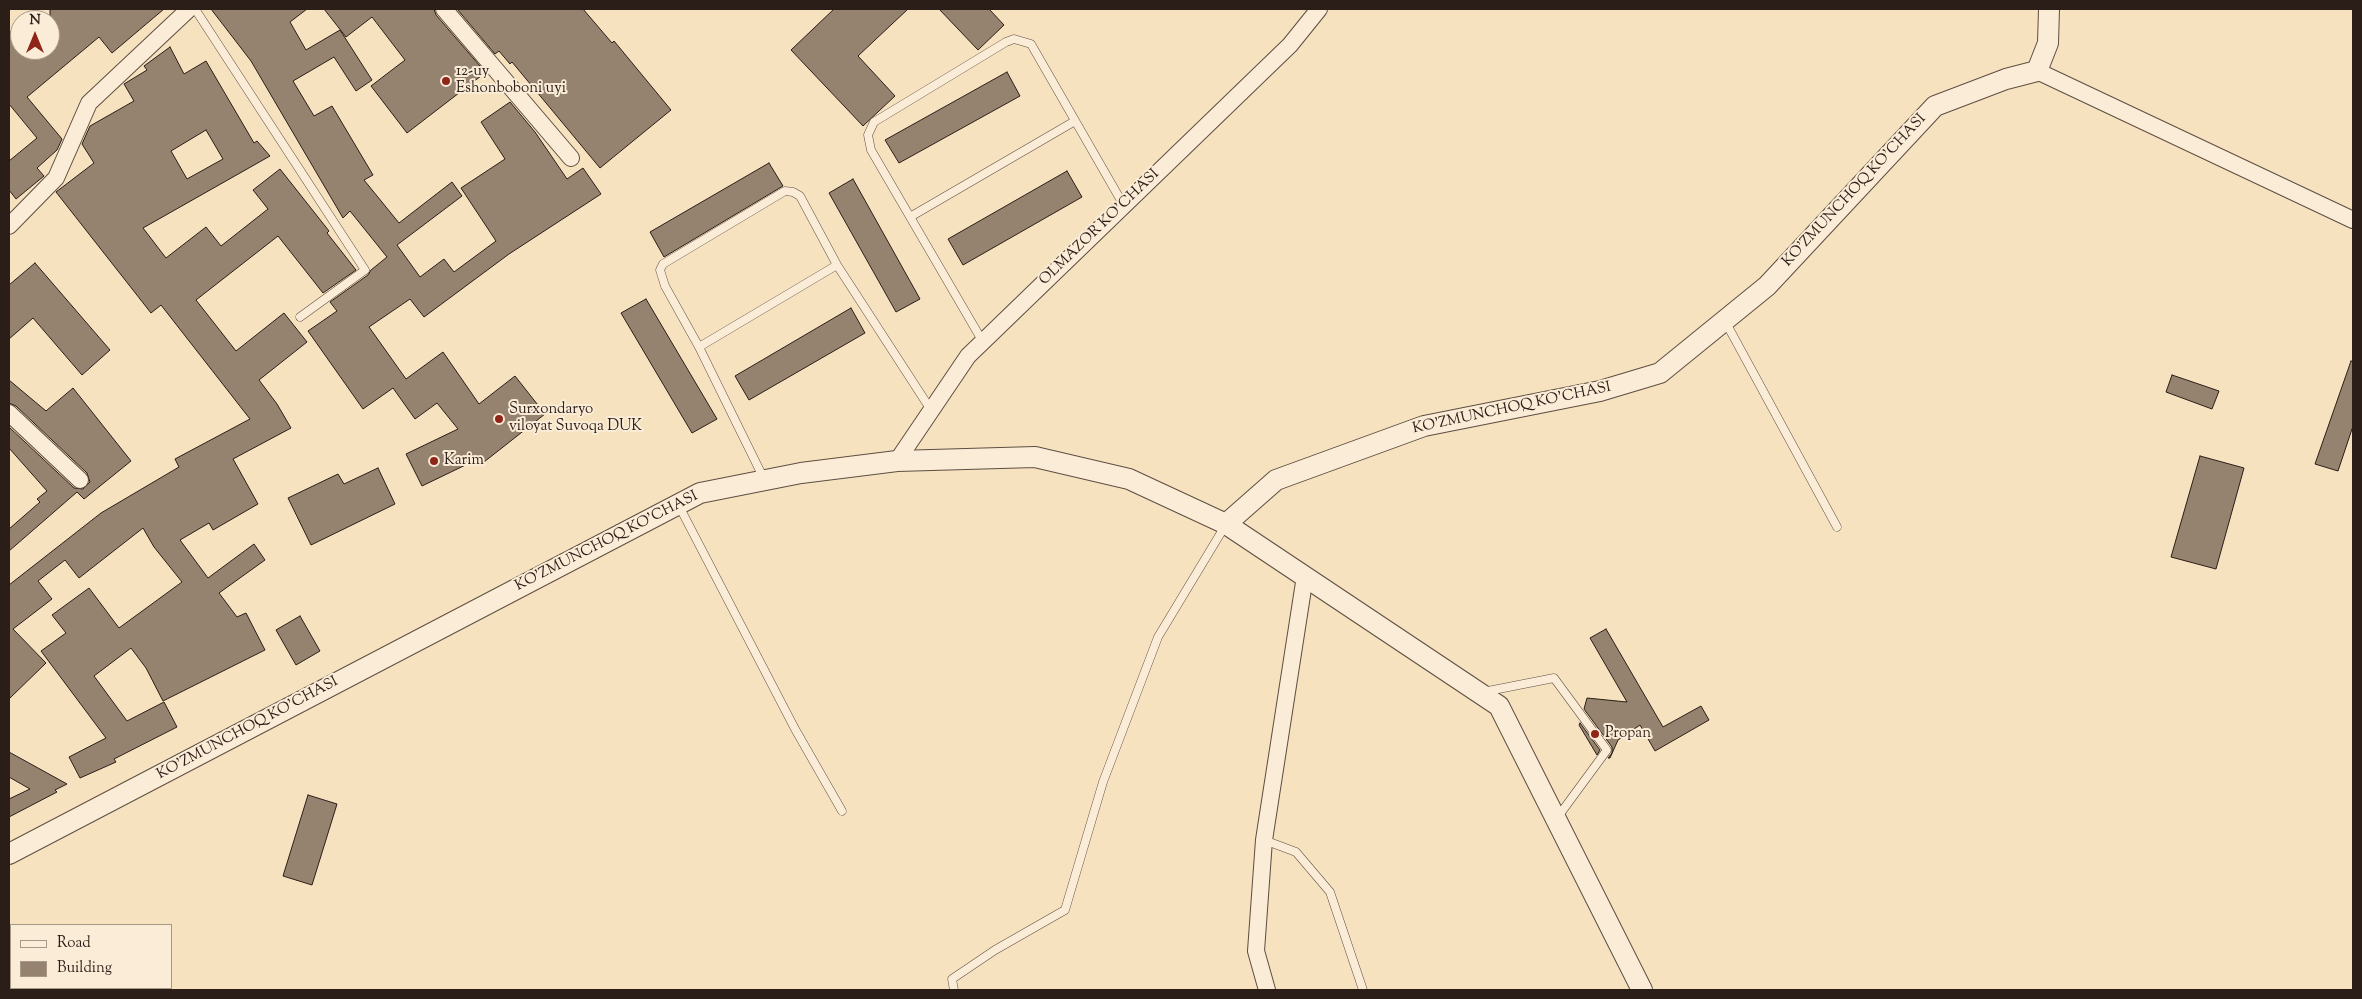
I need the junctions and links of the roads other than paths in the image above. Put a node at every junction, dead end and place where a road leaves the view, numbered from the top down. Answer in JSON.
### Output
{"nodes":[{"id":1,"x":189,"y":9,"type":"edge"},
{"id":2,"x":195,"y":9,"type":"edge"},
{"id":3,"x":444,"y":9,"type":"edge"},
{"id":4,"x":1320,"y":9,"type":"edge"},
{"id":5,"x":2049,"y":9,"type":"edge"},
{"id":6,"x":2037,"y":72,"type":"junction"},
{"id":7,"x":1075,"y":121,"type":"junction"},
{"id":8,"x":572,"y":158,"type":"dead end"},
{"id":9,"x":1123,"y":204,"type":"junction"},
{"id":10,"x":910,"y":217,"type":"junction"},
{"id":11,"x":2353,"y":220,"type":"edge"},
{"id":12,"x":9,"y":226,"type":"edge"},
{"id":13,"x":837,"y":265,"type":"junction"},
{"id":14,"x":300,"y":317,"type":"dead end"},
{"id":15,"x":1726,"y":321,"type":"junction"},
{"id":16,"x":983,"y":342,"type":"junction"},
{"id":17,"x":699,"y":346,"type":"junction"},
{"id":18,"x":931,"y":410,"type":"junction"},
{"id":19,"x":9,"y":414,"type":"edge"},
{"id":20,"x":897,"y":461,"type":"junction"},
{"id":21,"x":80,"y":480,"type":"dead end"},
{"id":22,"x":764,"y":480,"type":"junction"},
{"id":23,"x":678,"y":504,"type":"junction"},
{"id":24,"x":1226,"y":524,"type":"junction"},
{"id":25,"x":1836,"y":527,"type":"dead end"},
{"id":26,"x":1305,"y":576,"type":"junction"},
{"id":27,"x":1480,"y":692,"type":"junction"},
{"id":28,"x":842,"y":811,"type":"dead end"},
{"id":29,"x":1556,"y":820,"type":"junction"},
{"id":30,"x":1264,"y":840,"type":"junction"},
{"id":31,"x":9,"y":854,"type":"edge"},
{"id":32,"x":954,"y":990,"type":"edge"},
{"id":33,"x":1267,"y":990,"type":"edge"},
{"id":34,"x":1363,"y":990,"type":"edge"},
{"id":35,"x":1642,"y":990,"type":"edge"}],
"edges":[{"from":1,"to":12,"type":"street"},
{"from":2,"to":14,"type":"lane"},
{"from":3,"to":8,"type":"street"},
{"from":4,"to":9,"type":"street","name":"OLMAZOR KO'CHASI"},
{"from":5,"to":6,"type":"street"},
{"from":6,"to":11,"type":"street"},
{"from":6,"to":15,"type":"street","name":"KO'ZMUNCHOQ KO'CHASI"},
{"from":7,"to":9,"type":"lane"},
{"from":7,"to":10,"type":"lane"},
{"from":7,"to":10,"type":"lane"},
{"from":9,"to":16,"type":"street","name":"OLMAZOR KO'CHASI"},
{"from":10,"to":16,"type":"lane"},
{"from":13,"to":17,"type":"lane"},
{"from":13,"to":17,"type":"lane"},
{"from":13,"to":18,"type":"lane"},
{"from":15,"to":24,"type":"street","name":"KO'ZMUNCHOQ KO'CHASI"},
{"from":15,"to":25,"type":"lane"},
{"from":16,"to":18,"type":"street","name":"OLMAZOR KO'CHASI"},
{"from":17,"to":22,"type":"lane"},
{"from":18,"to":20,"type":"street","name":"OLMAZOR KO'CHASI"},
{"from":19,"to":21,"type":"street"},
{"from":20,"to":22,"type":"street","name":"KO'ZMUNCHOQ KO'CHASI"},
{"from":20,"to":24,"type":"street","name":"KO'ZMUNCHOQ KO'CHASI"},
{"from":22,"to":23,"type":"street","name":"KO'ZMUNCHOQ KO'CHASI"},
{"from":23,"to":28,"type":"lane"},
{"from":23,"to":31,"type":"street","name":"KO'ZMUNCHOQ KO'CHASI"},
{"from":24,"to":26,"type":"street"},
{"from":24,"to":32,"type":"lane"},
{"from":26,"to":27,"type":"street"},
{"from":26,"to":30,"type":"street"},
{"from":27,"to":29,"type":"street"},
{"from":27,"to":29,"type":"lane"},
{"from":29,"to":35,"type":"street"},
{"from":30,"to":33,"type":"street"},
{"from":30,"to":34,"type":"lane"}]}
